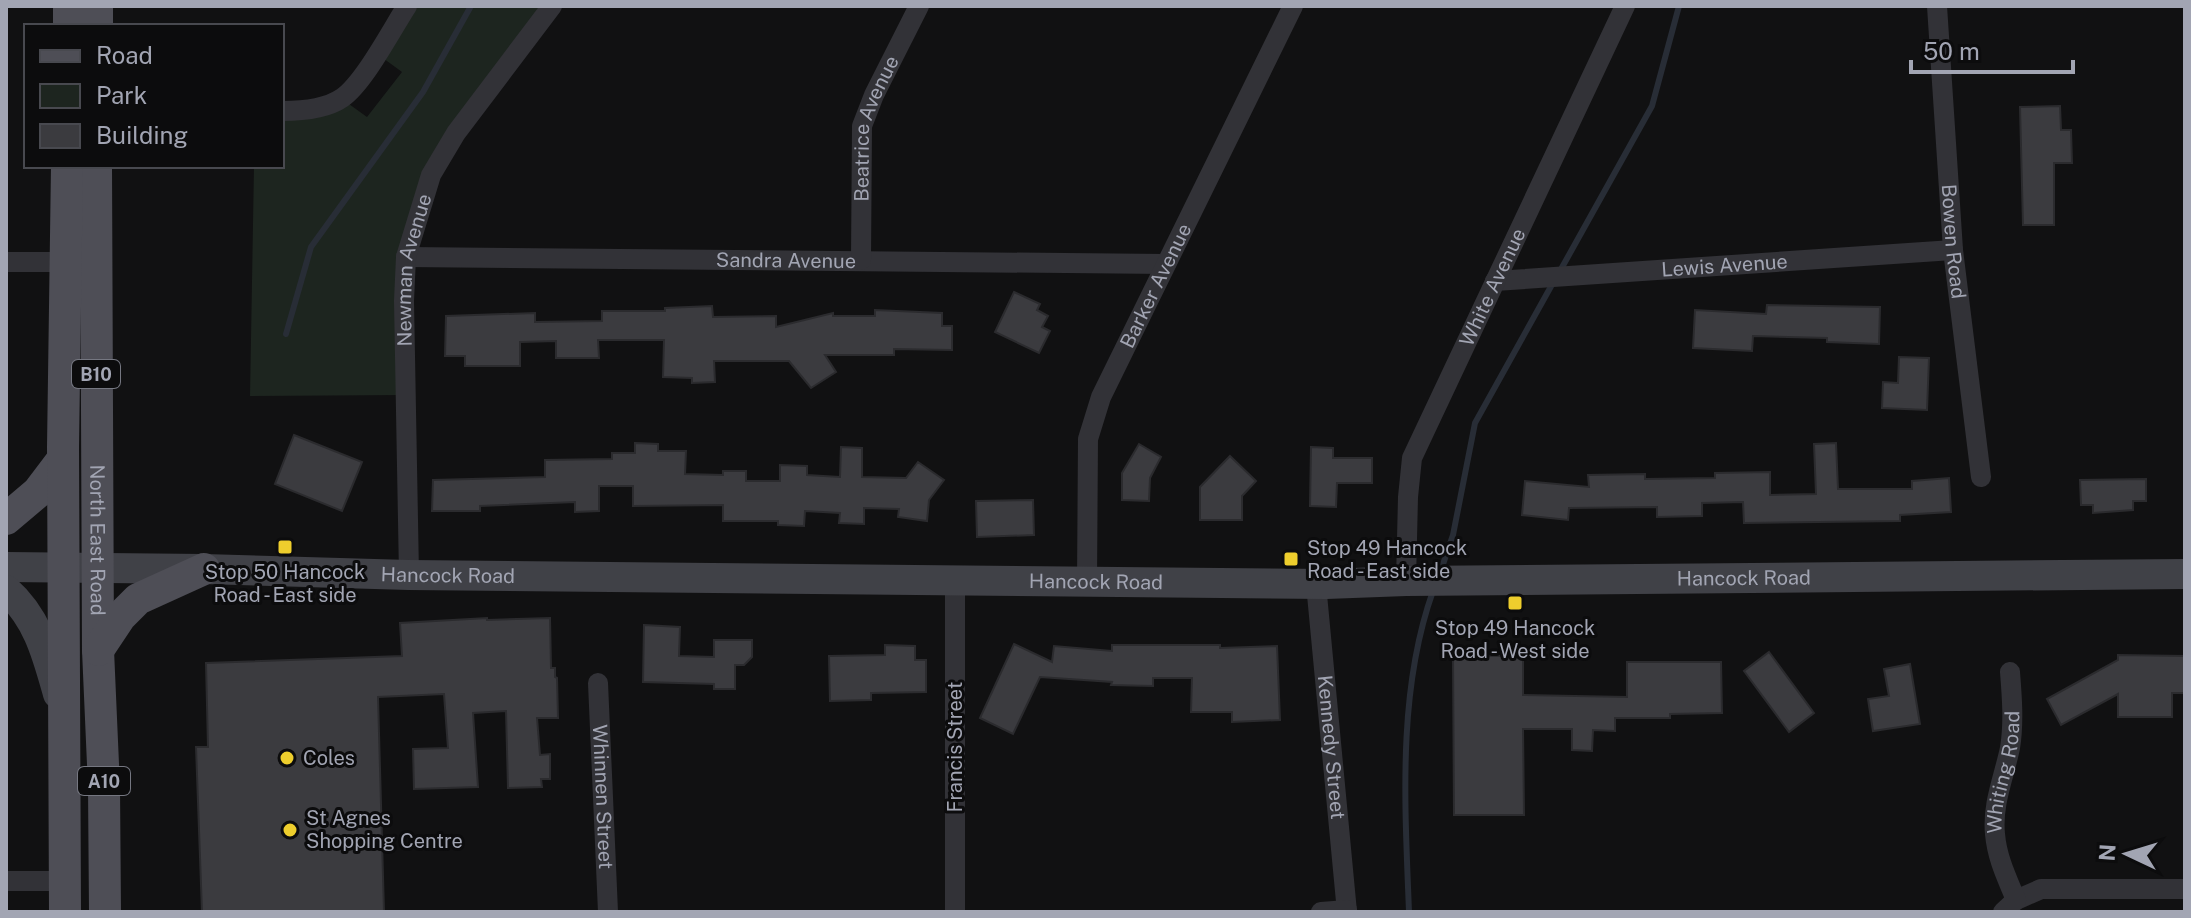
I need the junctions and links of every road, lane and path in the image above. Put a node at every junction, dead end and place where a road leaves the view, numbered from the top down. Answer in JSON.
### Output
{"nodes":[{"id":1,"x":407,"y":6,"type":"edge"},
{"id":2,"x":552,"y":6,"type":"edge"},
{"id":3,"x":919,"y":6,"type":"edge"},
{"id":4,"x":1293,"y":6,"type":"edge"},
{"id":5,"x":1625,"y":6,"type":"edge"},
{"id":6,"x":1937,"y":6,"type":"edge"},
{"id":7,"x":284,"y":111,"type":"edge"},
{"id":8,"x":67,"y":168,"type":"edge"},
{"id":9,"x":96,"y":168,"type":"edge"},
{"id":10,"x":1953,"y":250,"type":"junction"},
{"id":11,"x":406,"y":257,"type":"junction"},
{"id":12,"x":861,"y":260,"type":"junction"},
{"id":13,"x":6,"y":262,"type":"edge"},
{"id":14,"x":81,"y":262,"type":"junction"},
{"id":15,"x":1166,"y":264,"type":"junction"},
{"id":16,"x":1495,"y":281,"type":"junction"},
{"id":17,"x":63,"y":459,"type":"junction"},
{"id":18,"x":1981,"y":477,"type":"dead end"},
{"id":19,"x":6,"y":519,"type":"edge"},
{"id":20,"x":6,"y":567,"type":"edge"},
{"id":21,"x":63,"y":568,"type":"junction"},
{"id":22,"x":98,"y":568,"type":"junction"},
{"id":23,"x":204,"y":569,"type":"junction"},
{"id":24,"x":2185,"y":574,"type":"edge"},
{"id":25,"x":409,"y":575,"type":"junction"},
{"id":26,"x":1414,"y":581,"type":"junction"},
{"id":27,"x":955,"y":582,"type":"junction"},
{"id":28,"x":1087,"y":583,"type":"junction"},
{"id":29,"x":1316,"y":584,"type":"junction"},
{"id":30,"x":6,"y":590,"type":"edge"},
{"id":31,"x":98,"y":650,"type":"junction"},
{"id":32,"x":2010,"y":672,"type":"dead end"},
{"id":33,"x":598,"y":683,"type":"dead end"},
{"id":34,"x":64,"y":716,"type":"junction"},
{"id":35,"x":6,"y":881,"type":"edge"},
{"id":36,"x":2185,"y":889,"type":"edge"},
{"id":37,"x":65,"y":897,"type":"edge"},
{"id":38,"x":2010,"y":906,"type":"edge"},
{"id":39,"x":1347,"y":911,"type":"edge"},
{"id":40,"x":105,"y":912,"type":"edge"},
{"id":41,"x":608,"y":912,"type":"edge"},
{"id":42,"x":955,"y":912,"type":"edge"},
{"id":43,"x":1321,"y":912,"type":"edge"}],
"edges":[{"from":1,"to":7,"type":"street"},
{"from":2,"to":11,"type":"street","name":"Newman Avenue"},
{"from":3,"to":12,"type":"street","name":"Beatrice Avenue"},
{"from":4,"to":15,"type":"street","name":"Barker Avenue"},
{"from":5,"to":16,"type":"street","name":"White Avenue"},
{"from":6,"to":10,"type":"street","name":"Bowen Road"},
{"from":8,"to":14,"type":"main road","name":"North East Road","number":"B10"},
{"from":9,"to":14,"type":"main road","name":"North East Road","number":"B10"},
{"from":10,"to":16,"type":"street","name":"Lewis Avenue"},
{"from":10,"to":18,"type":"street","name":"Bowen Road"},
{"from":11,"to":12,"type":"street","name":"Sandra Avenue"},
{"from":11,"to":25,"type":"street","name":"Newman Avenue"},
{"from":12,"to":15,"type":"street","name":"Sandra Avenue"},
{"from":13,"to":14,"type":"street"},
{"from":14,"to":17,"type":"main road","name":"North East Road","number":"B10"},
{"from":14,"to":22,"type":"main road","name":"North East Road","number":"B10"},
{"from":15,"to":28,"type":"street","name":"Barker Avenue"},
{"from":16,"to":26,"type":"street","name":"White Avenue"},
{"from":17,"to":19,"type":"main road"},
{"from":17,"to":21,"type":"main road","name":"North East Road","number":"B10"},
{"from":20,"to":21,"type":"main road","name":"Hancock Road"},
{"from":21,"to":22,"type":"main road","name":"Hancock Road"},
{"from":21,"to":34,"type":"main road","name":"North East Road","number":"A10"},
{"from":22,"to":23,"type":"main road","name":"Hancock Road"},
{"from":22,"to":31,"type":"main road","name":"North East Road","number":"A10"},
{"from":23,"to":25,"type":"main road","name":"Hancock Road"},
{"from":23,"to":31,"type":"main road"},
{"from":24,"to":26,"type":"main road","name":"Hancock Road"},
{"from":25,"to":27,"type":"main road","name":"Hancock Road"},
{"from":26,"to":29,"type":"main road","name":"Hancock Road"},
{"from":27,"to":28,"type":"main road","name":"Hancock Road"},
{"from":27,"to":42,"type":"street","name":"Francis Street"},
{"from":28,"to":29,"type":"main road","name":"Hancock Road"},
{"from":29,"to":39,"type":"street","name":"Kennedy Street"},
{"from":30,"to":34,"type":"main road"},
{"from":31,"to":40,"type":"main road","name":"North East Road","number":"A10"},
{"from":32,"to":38,"type":"street","name":"Whiting Road"},
{"from":33,"to":41,"type":"street","name":"Whinnen Street"},
{"from":34,"to":37,"type":"main road","name":"North East Road","number":"A10"},
{"from":35,"to":37,"type":"street"},
{"from":36,"to":38,"type":"street"},
{"from":39,"to":43,"type":"street"}]}
